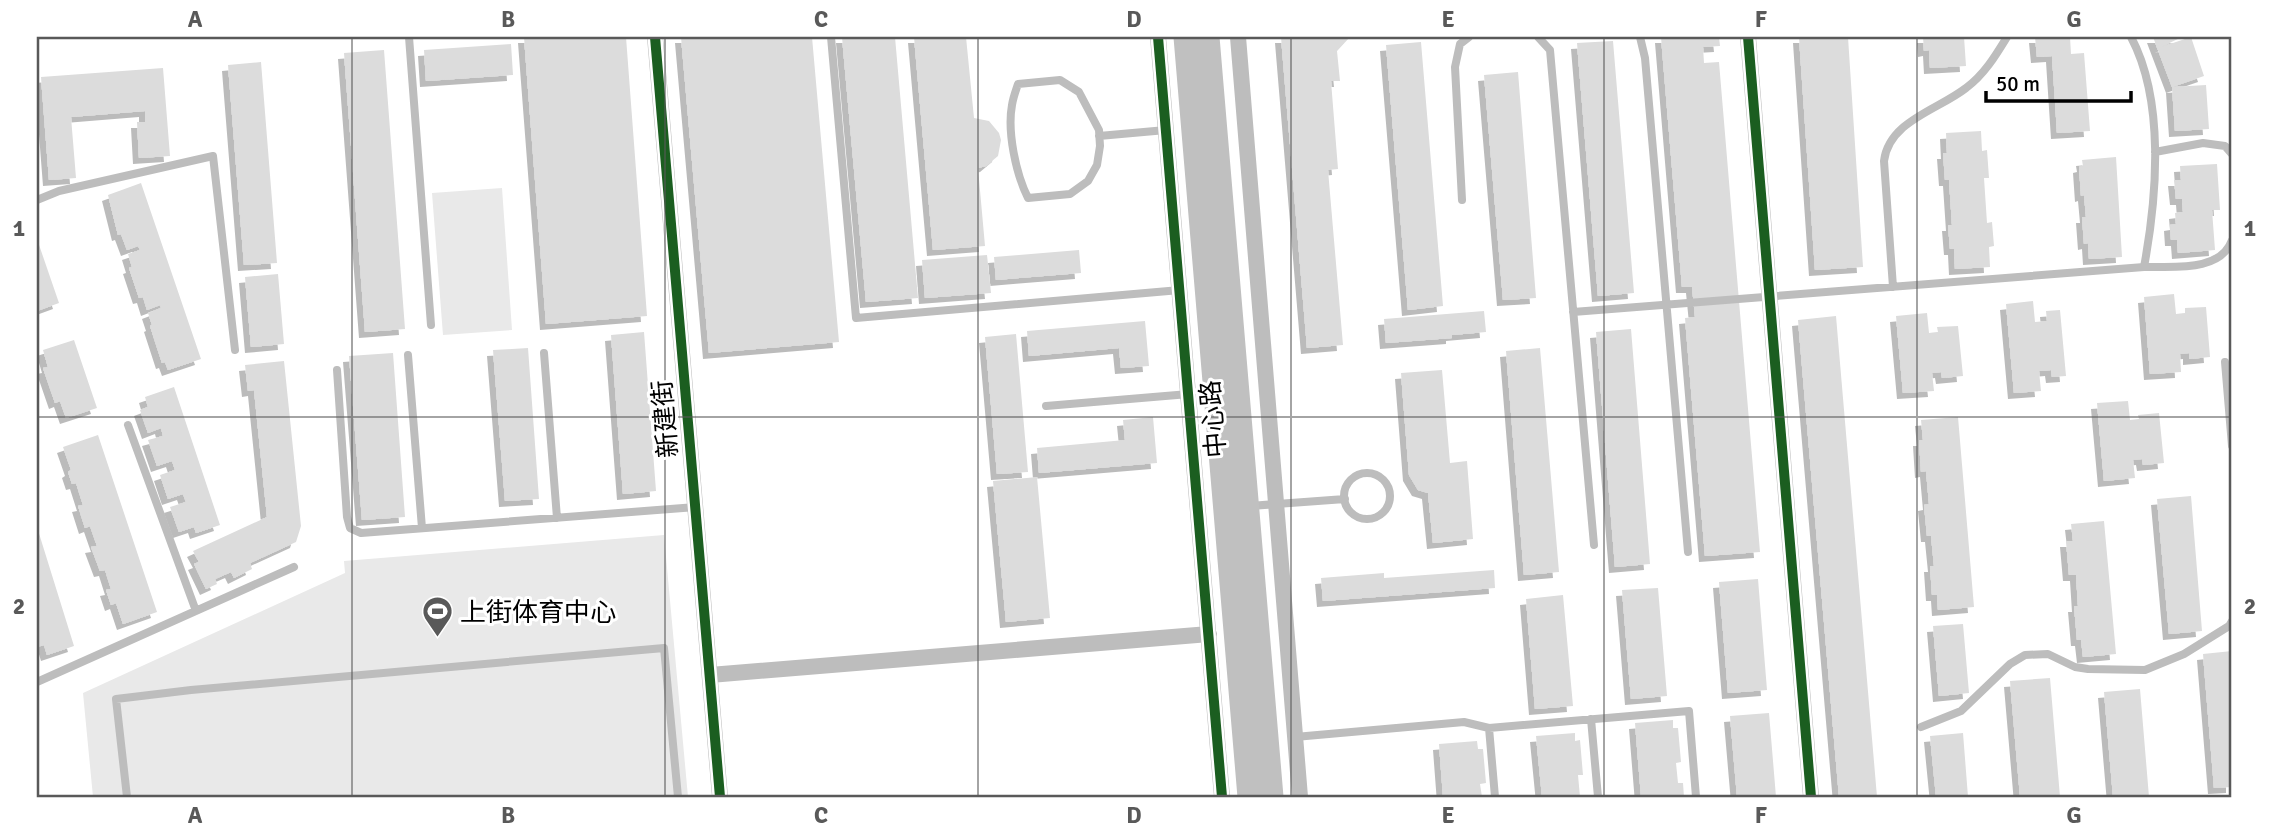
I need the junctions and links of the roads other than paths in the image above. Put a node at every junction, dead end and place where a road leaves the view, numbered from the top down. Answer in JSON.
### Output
{"nodes":[{"id":1,"x":409,"y":37,"type":"edge"},
{"id":2,"x":655,"y":37,"type":"edge"},
{"id":3,"x":831,"y":37,"type":"edge"},
{"id":4,"x":1158,"y":37,"type":"edge"},
{"id":5,"x":1185,"y":37,"type":"edge"},
{"id":6,"x":1208,"y":37,"type":"edge"},
{"id":7,"x":1238,"y":37,"type":"edge"},
{"id":8,"x":1469,"y":37,"type":"edge"},
{"id":9,"x":1538,"y":37,"type":"edge"},
{"id":10,"x":1640,"y":37,"type":"edge"},
{"id":11,"x":1748,"y":37,"type":"edge"},
{"id":12,"x":2007,"y":37,"type":"edge"},
{"id":13,"x":2131,"y":37,"type":"edge"},
{"id":14,"x":1166,"y":130,"type":"junction"},
{"id":15,"x":1099,"y":136,"type":"junction"},
{"id":16,"x":2155,"y":152,"type":"junction"},
{"id":17,"x":2232,"y":154,"type":"edge"},
{"id":18,"x":37,"y":200,"type":"edge"},
{"id":19,"x":1462,"y":200,"type":"dead end"},
{"id":20,"x":2232,"y":240,"type":"edge"},
{"id":21,"x":2144,"y":267,"type":"junction"},
{"id":22,"x":1893,"y":287,"type":"junction"},
{"id":23,"x":1180,"y":290,"type":"junction"},
{"id":24,"x":1769,"y":296,"type":"junction"},
{"id":25,"x":1667,"y":304,"type":"junction"},
{"id":26,"x":1573,"y":312,"type":"junction"},
{"id":27,"x":431,"y":325,"type":"dead end"},
{"id":28,"x":235,"y":350,"type":"dead end"},
{"id":29,"x":544,"y":353,"type":"dead end"},
{"id":30,"x":408,"y":355,"type":"dead end"},
{"id":31,"x":2225,"y":362,"type":"dead end"},
{"id":32,"x":337,"y":370,"type":"dead end"},
{"id":33,"x":1189,"y":394,"type":"junction"},
{"id":34,"x":1046,"y":406,"type":"dead end"},
{"id":35,"x":128,"y":425,"type":"dead end"},
{"id":36,"x":2232,"y":446,"type":"edge"},
{"id":37,"x":1345,"y":499,"type":"junction"},
{"id":38,"x":1276,"y":504,"type":"junction"},
{"id":39,"x":1248,"y":506,"type":"junction"},
{"id":40,"x":696,"y":507,"type":"junction"},
{"id":41,"x":557,"y":518,"type":"junction"},
{"id":42,"x":422,"y":528,"type":"junction"},
{"id":43,"x":1594,"y":545,"type":"dead end"},
{"id":44,"x":1689,"y":552,"type":"dead end"},
{"id":45,"x":294,"y":567,"type":"dead end"},
{"id":46,"x":196,"y":611,"type":"junction"},
{"id":47,"x":2232,"y":621,"type":"edge"},
{"id":48,"x":1209,"y":634,"type":"junction"},
{"id":49,"x":710,"y":674,"type":"junction"},
{"id":50,"x":37,"y":682,"type":"edge"},
{"id":51,"x":1591,"y":719,"type":"junction"},
{"id":52,"x":1921,"y":727,"type":"dead end"},
{"id":53,"x":1489,"y":728,"type":"junction"},
{"id":54,"x":1295,"y":737,"type":"junction"},
{"id":55,"x":127,"y":797,"type":"edge"},
{"id":56,"x":678,"y":797,"type":"edge"},
{"id":57,"x":720,"y":797,"type":"edge"},
{"id":58,"x":1222,"y":797,"type":"edge"},
{"id":59,"x":1249,"y":797,"type":"edge"},
{"id":60,"x":1272,"y":797,"type":"edge"},
{"id":61,"x":1300,"y":797,"type":"edge"},
{"id":62,"x":1495,"y":797,"type":"edge"},
{"id":63,"x":1598,"y":797,"type":"edge"},
{"id":64,"x":1696,"y":797,"type":"edge"},
{"id":65,"x":1811,"y":797,"type":"edge"}],
"edges":[{"from":1,"to":27,"type":"lane"},
{"from":2,"to":40,"type":"street","name":"新建街"},
{"from":3,"to":23,"type":"lane"},
{"from":4,"to":14,"type":"street"},
{"from":5,"to":59,"type":"main road","name":"中心路"},
{"from":6,"to":39,"type":"main road","name":"中心路"},
{"from":7,"to":38,"type":"street"},
{"from":8,"to":19,"type":"lane"},
{"from":9,"to":26,"type":"lane"},
{"from":10,"to":25,"type":"lane"},
{"from":11,"to":24,"type":"street"},
{"from":12,"to":22,"type":"lane"},
{"from":13,"to":16,"type":"lane"},
{"from":14,"to":15,"type":"lane"},
{"from":14,"to":23,"type":"street"},
{"from":15,"to":15,"type":"lane"},
{"from":16,"to":17,"type":"lane"},
{"from":16,"to":21,"type":"lane"},
{"from":18,"to":28,"type":"lane"},
{"from":20,"to":21,"type":"lane"},
{"from":21,"to":22,"type":"lane"},
{"from":22,"to":24,"type":"lane"},
{"from":23,"to":33,"type":"street"},
{"from":24,"to":25,"type":"lane"},
{"from":24,"to":65,"type":"street"},
{"from":25,"to":26,"type":"lane"},
{"from":25,"to":44,"type":"lane"},
{"from":26,"to":43,"type":"lane"},
{"from":29,"to":41,"type":"lane"},
{"from":30,"to":42,"type":"lane"},
{"from":31,"to":36,"type":"lane"},
{"from":32,"to":42,"type":"lane"},
{"from":33,"to":34,"type":"lane"},
{"from":33,"to":48,"type":"street"},
{"from":35,"to":46,"type":"lane"},
{"from":37,"to":37,"type":"lane"},
{"from":37,"to":38,"type":"lane"},
{"from":38,"to":39,"type":"lane"},
{"from":38,"to":54,"type":"street"},
{"from":39,"to":60,"type":"main road","name":"中心路"},
{"from":40,"to":41,"type":"lane"},
{"from":40,"to":49,"type":"street","name":"新建街"},
{"from":41,"to":42,"type":"lane"},
{"from":45,"to":46,"type":"lane"},
{"from":46,"to":50,"type":"lane"},
{"from":47,"to":52,"type":"lane"},
{"from":48,"to":49,"type":"street"},
{"from":48,"to":58,"type":"street"},
{"from":49,"to":57,"type":"street","name":"新建街"},
{"from":51,"to":53,"type":"lane"},
{"from":51,"to":63,"type":"lane"},
{"from":51,"to":64,"type":"lane"},
{"from":53,"to":54,"type":"lane"},
{"from":53,"to":62,"type":"lane"},
{"from":54,"to":61,"type":"street"},
{"from":55,"to":56,"type":"lane"}]}
